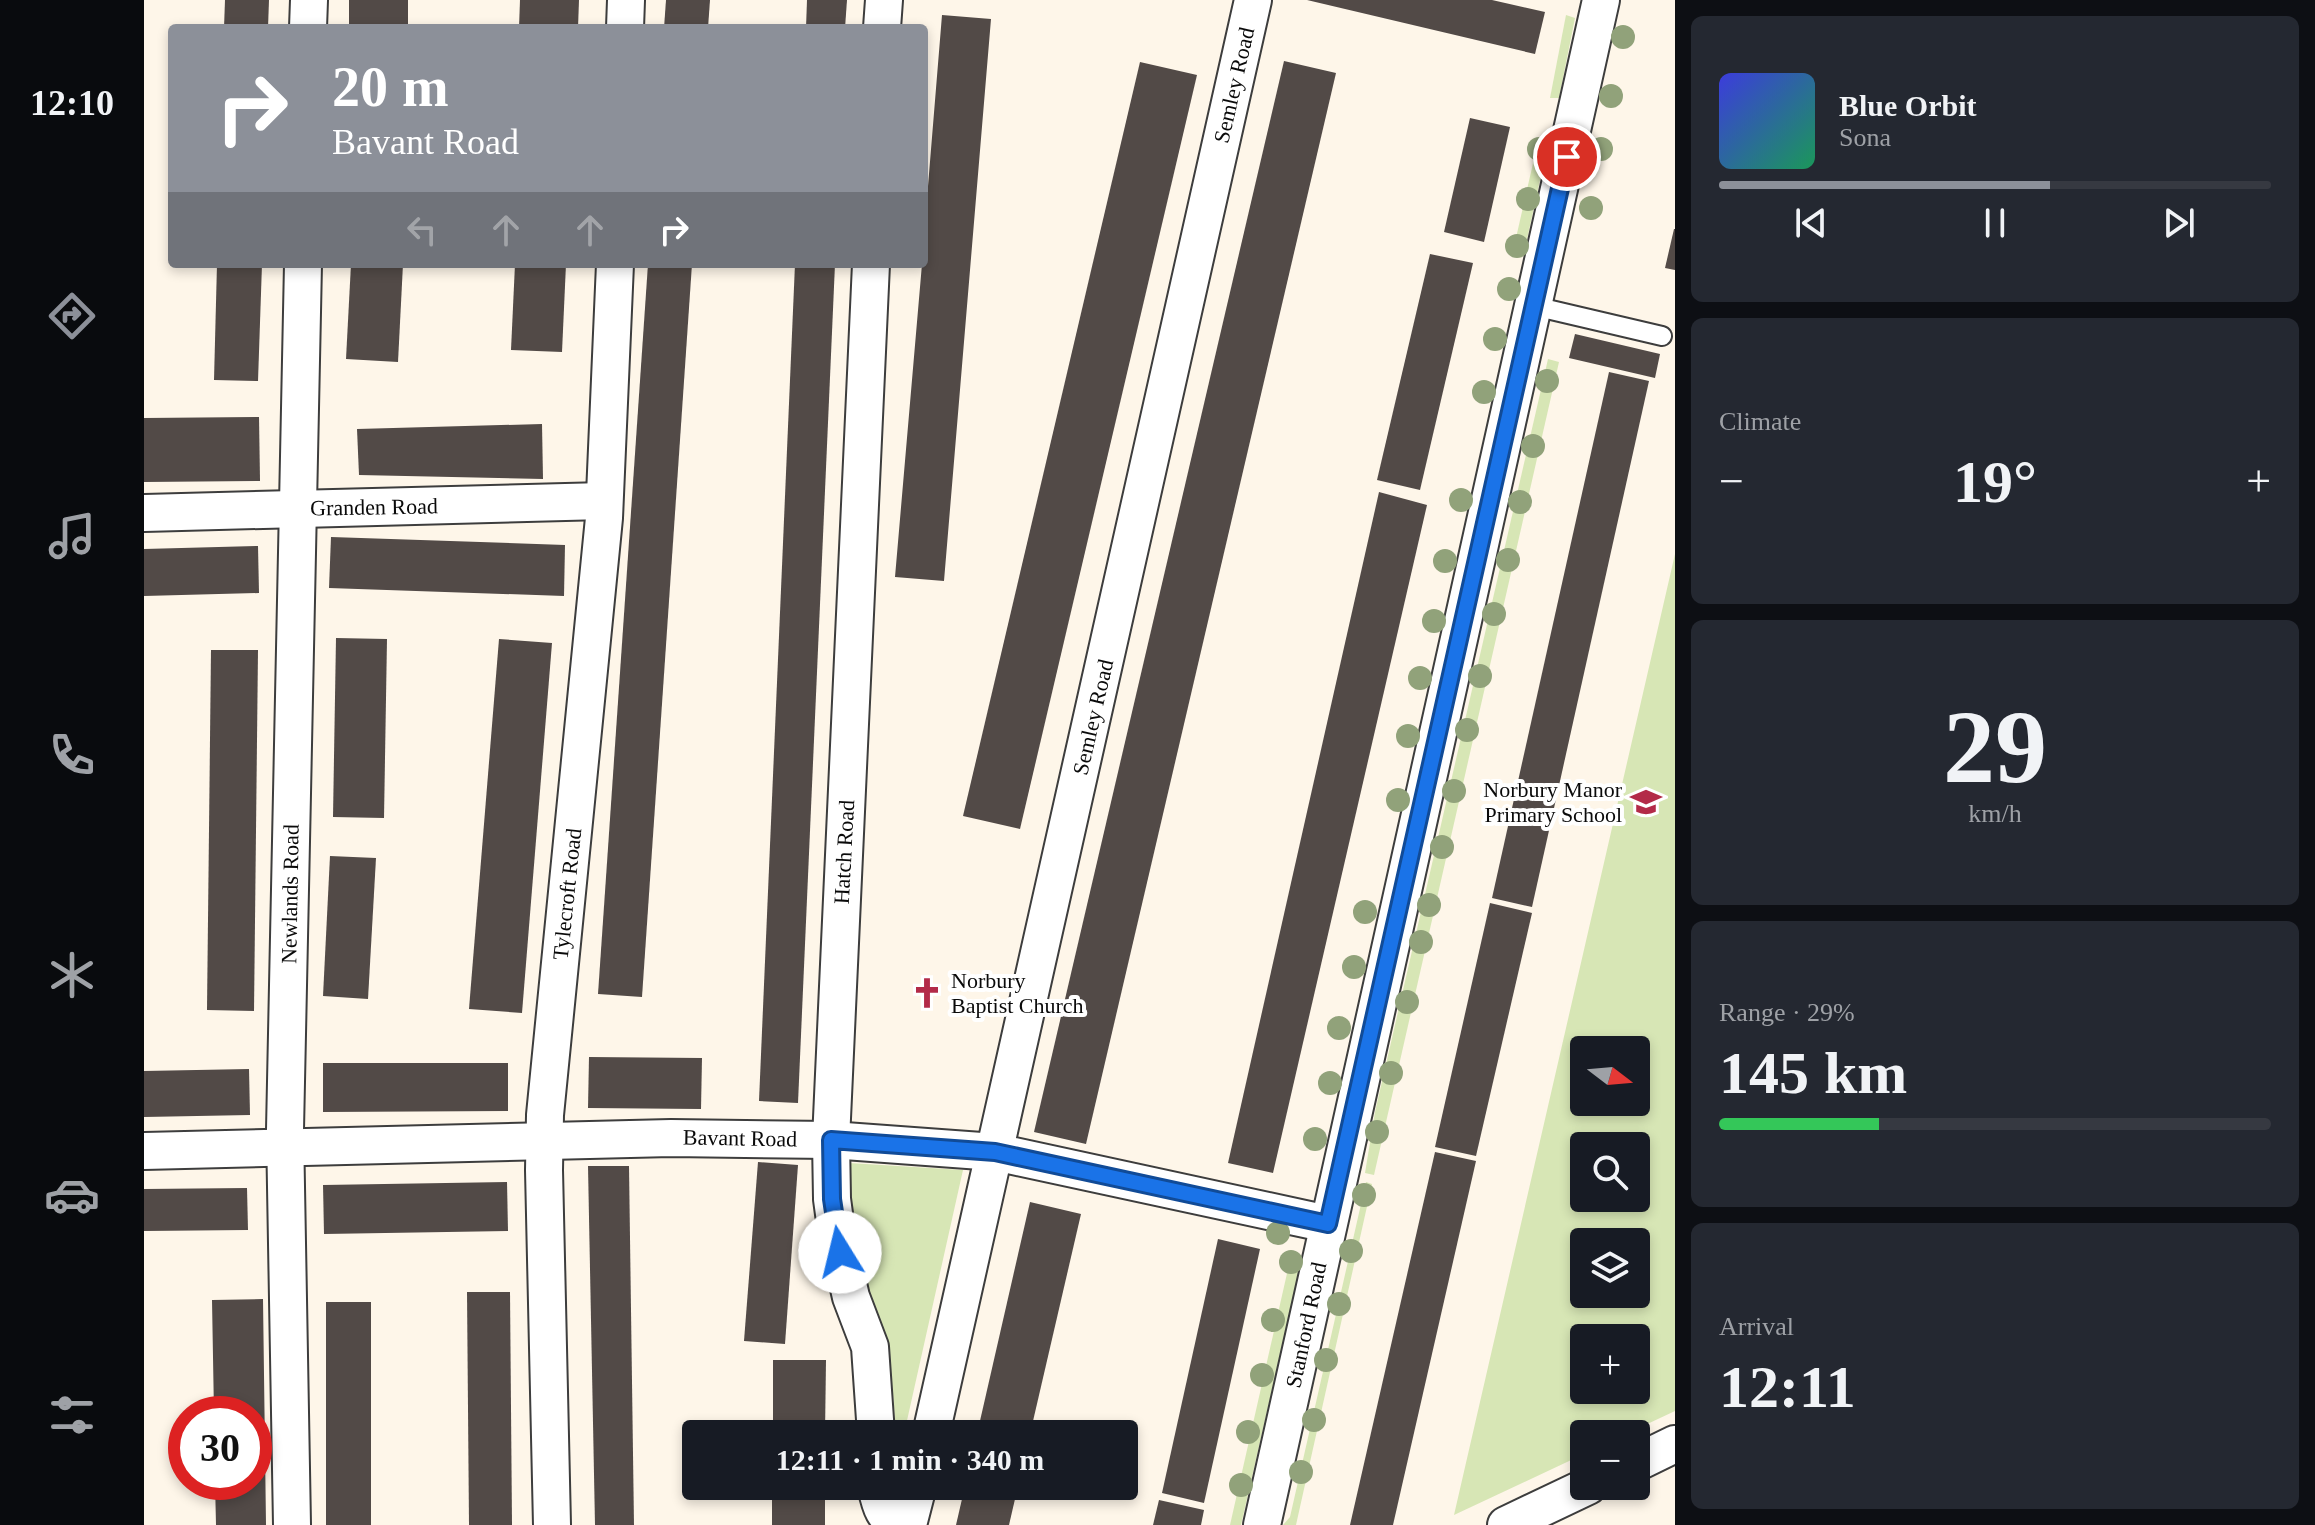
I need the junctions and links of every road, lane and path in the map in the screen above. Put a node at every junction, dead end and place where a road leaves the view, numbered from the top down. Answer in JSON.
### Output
{"nodes":[{"id":1,"x":309,"y":0,"type":"edge"},
{"id":2,"x":626,"y":0,"type":"edge"},
{"id":3,"x":884,"y":0,"type":"edge"},
{"id":4,"x":1253,"y":0,"type":"edge"},
{"id":5,"x":1601,"y":0,"type":"edge"},
{"id":6,"x":308,"y":24,"type":"edge"},
{"id":7,"x":625,"y":24,"type":"edge"},
{"id":8,"x":882,"y":24,"type":"edge"},
{"id":9,"x":303,"y":268,"type":"edge"},
{"id":10,"x":615,"y":268,"type":"edge"},
{"id":11,"x":871,"y":268,"type":"edge"},
{"id":12,"x":1534,"y":306,"type":"junction"},
{"id":13,"x":1662,"y":336,"type":"dead end"},
{"id":14,"x":604,"y":501,"type":"junction"},
{"id":15,"x":298,"y":509,"type":"junction"},
{"id":16,"x":144,"y":513,"type":"edge"},
{"id":17,"x":831,"y":1140,"type":"junction"},
{"id":18,"x":544,"y":1141,"type":"junction"},
{"id":19,"x":285,"y":1147,"type":"junction"},
{"id":20,"x":144,"y":1151,"type":"edge"},
{"id":21,"x":995,"y":1152,"type":"junction"},
{"id":22,"x":1328,"y":1224,"type":"junction"},
{"id":23,"x":875,"y":1420,"type":"edge"},
{"id":24,"x":934,"y":1420,"type":"edge"},
{"id":25,"x":1675,"y":1444,"type":"edge"},
{"id":26,"x":1650,"y":1456,"type":"edge"},
{"id":27,"x":1570,"y":1495,"type":"edge"},
{"id":28,"x":880,"y":1500,"type":"edge"},
{"id":29,"x":914,"y":1500,"type":"edge"},
{"id":30,"x":292,"y":1525,"type":"edge"},
{"id":31,"x":552,"y":1525,"type":"edge"},
{"id":32,"x":906,"y":1525,"type":"edge"},
{"id":33,"x":1262,"y":1525,"type":"edge"},
{"id":34,"x":1506,"y":1525,"type":"edge"}],
"edges":[{"from":1,"to":6,"type":"street"},
{"from":2,"to":7,"type":"street"},
{"from":3,"to":8,"type":"street"},
{"from":4,"to":21,"type":"street","name":"Semley Road"},
{"from":5,"to":12,"type":"street","name":"Stanford Road"},
{"from":9,"to":15,"type":"street","name":"Newlands Road"},
{"from":10,"to":14,"type":"street","name":"Tylecroft Road"},
{"from":11,"to":17,"type":"street","name":"Hatch Road"},
{"from":12,"to":13,"type":"lane"},
{"from":12,"to":22,"type":"street","name":"Stanford Road"},
{"from":14,"to":15,"type":"street","name":"Granden Road"},
{"from":14,"to":18,"type":"street","name":"Tylecroft Road"},
{"from":15,"to":16,"type":"street","name":"Granden Road"},
{"from":15,"to":19,"type":"street","name":"Newlands Road"},
{"from":17,"to":18,"type":"street","name":"Bavant Road"},
{"from":17,"to":21,"type":"street","name":"Bavant Road"},
{"from":17,"to":23,"type":"street","name":"Hatch Road"},
{"from":18,"to":19,"type":"street","name":"Bavant Road"},
{"from":18,"to":31,"type":"street","name":"Tylecroft Road"},
{"from":19,"to":20,"type":"street","name":"Bavant Road"},
{"from":19,"to":30,"type":"street","name":"Newlands Road"},
{"from":21,"to":22,"type":"street","name":"Bavant Road"},
{"from":21,"to":24,"type":"street","name":"Semley Road"},
{"from":22,"to":33,"type":"street","name":"Stanford Road"},
{"from":25,"to":26,"type":"street"},
{"from":27,"to":34,"type":"street"},
{"from":28,"to":32,"type":"street"},
{"from":29,"to":32,"type":"street"}]}
